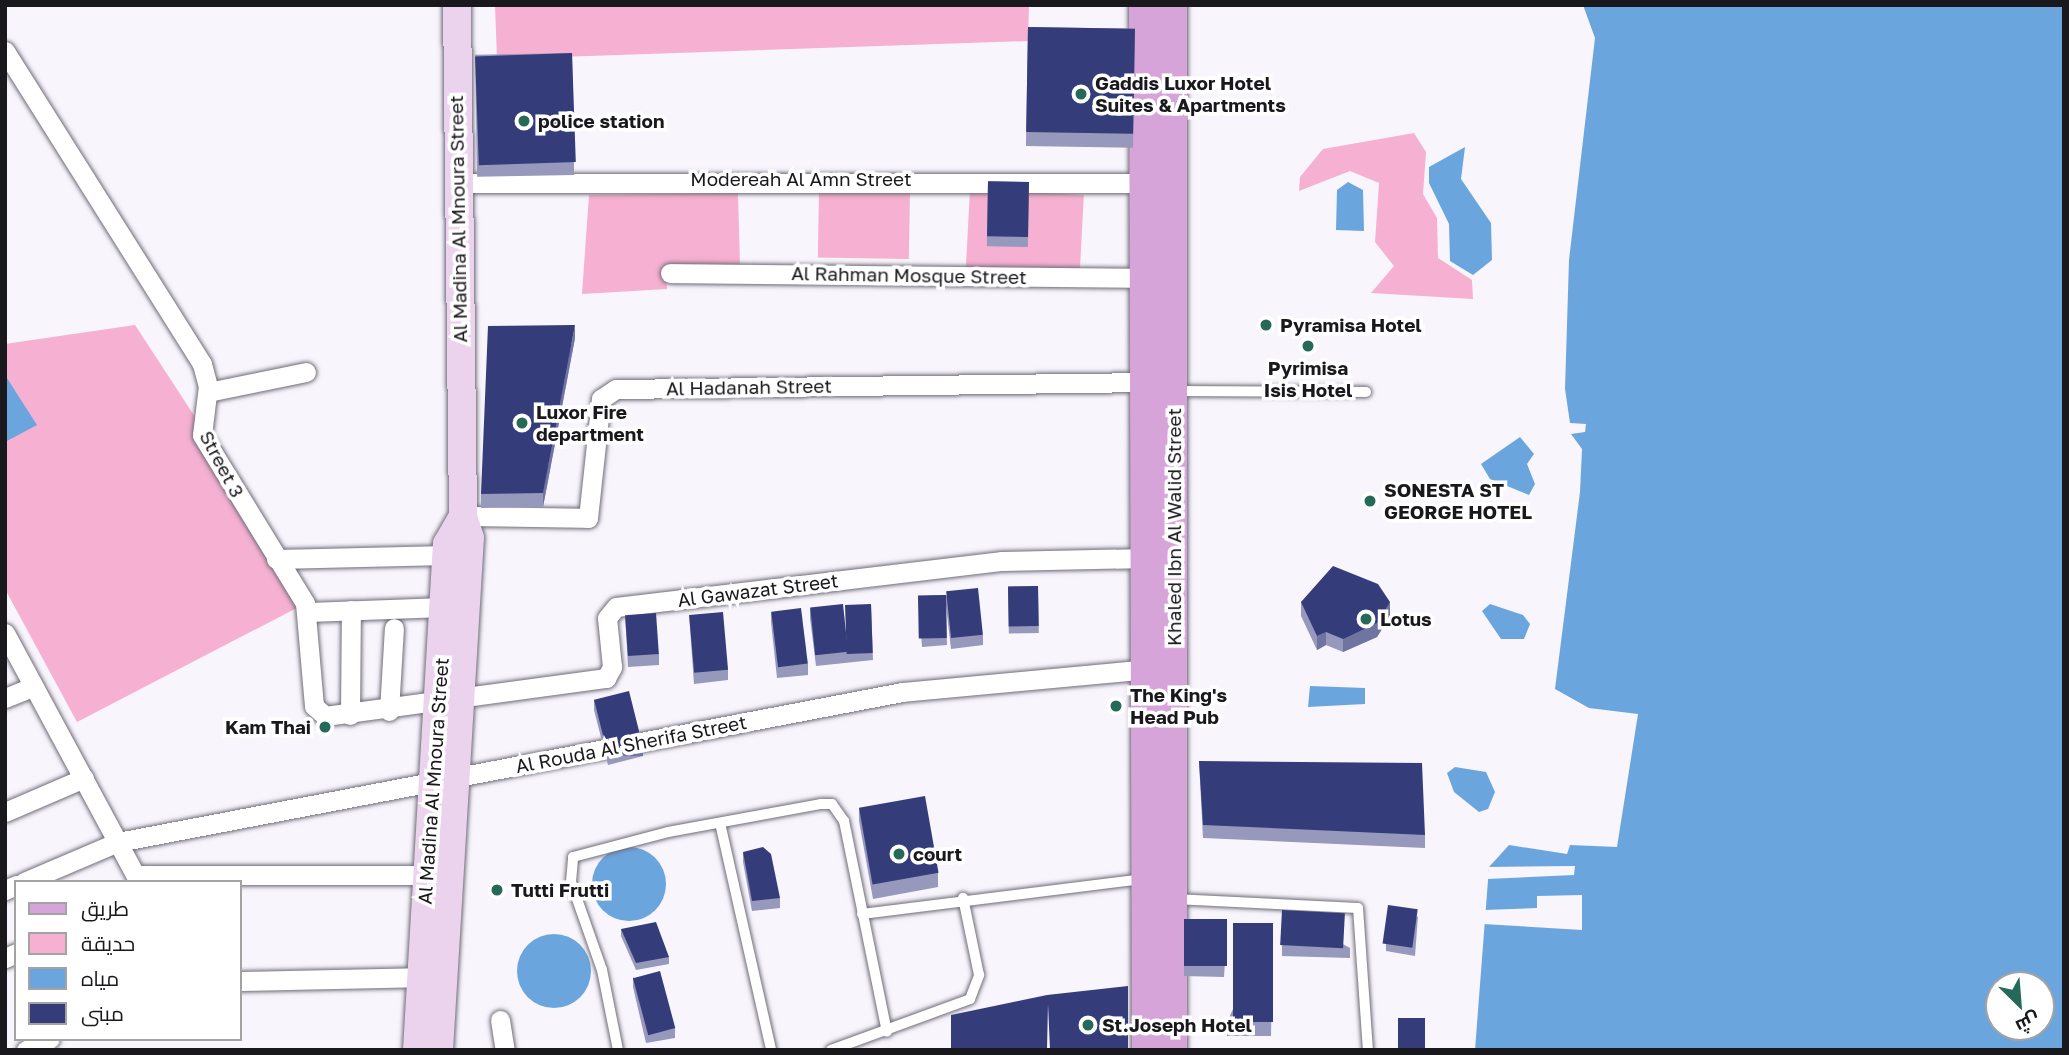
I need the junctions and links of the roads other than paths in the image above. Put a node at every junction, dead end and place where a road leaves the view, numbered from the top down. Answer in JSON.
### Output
{"nodes":[{"id":1,"x":457,"y":5,"type":"edge"},
{"id":2,"x":1145,"y":5,"type":"edge"},
{"id":3,"x":1171,"y":5,"type":"edge"},
{"id":4,"x":5,"y":51,"type":"edge"},
{"id":5,"x":456,"y":183,"type":"junction"},
{"id":6,"x":1146,"y":183,"type":"junction"},
{"id":7,"x":670,"y":272,"type":"dead end"},
{"id":8,"x":1147,"y":278,"type":"junction"},
{"id":9,"x":306,"y":372,"type":"dead end"},
{"id":10,"x":1162,"y":386,"type":"junction"},
{"id":11,"x":208,"y":392,"type":"junction"},
{"id":12,"x":1366,"y":392,"type":"dead end"},
{"id":13,"x":463,"y":516,"type":"junction"},
{"id":14,"x":447,"y":555,"type":"junction"},
{"id":15,"x":1148,"y":558,"type":"junction"},
{"id":16,"x":276,"y":559,"type":"junction"},
{"id":17,"x":444,"y":607,"type":"junction"},
{"id":18,"x":351,"y":610,"type":"junction"},
{"id":19,"x":308,"y":612,"type":"junction"},
{"id":20,"x":394,"y":628,"type":"dead end"},
{"id":21,"x":5,"y":633,"type":"edge"},
{"id":22,"x":1147,"y":669,"type":"junction"},
{"id":23,"x":34,"y":685,"type":"junction"},
{"id":24,"x":5,"y":698,"type":"edge"},
{"id":25,"x":448,"y":701,"type":"junction"},
{"id":26,"x":389,"y":711,"type":"junction"},
{"id":27,"x":350,"y":715,"type":"junction"},
{"id":28,"x":84,"y":778,"type":"junction"},
{"id":29,"x":444,"y":780,"type":"junction"},
{"id":30,"x":5,"y":812,"type":"edge"},
{"id":31,"x":720,"y":822,"type":"junction"},
{"id":32,"x":118,"y":842,"type":"junction"},
{"id":33,"x":438,"y":875,"type":"junction"},
{"id":34,"x":138,"y":879,"type":"edge"},
{"id":35,"x":29,"y":880,"type":"edge"},
{"id":36,"x":1156,"y":892,"type":"junction"},
{"id":37,"x":963,"y":898,"type":"junction"},
{"id":38,"x":862,"y":914,"type":"junction"},
{"id":39,"x":432,"y":977,"type":"junction"},
{"id":40,"x":242,"y":981,"type":"edge"},
{"id":41,"x":500,"y":1020,"type":"dead end"},
{"id":42,"x":887,"y":1032,"type":"junction"},
{"id":43,"x":46,"y":1041,"type":"edge"},
{"id":44,"x":26,"y":1050,"type":"edge"},
{"id":45,"x":416,"y":1050,"type":"edge"},
{"id":46,"x":439,"y":1050,"type":"edge"},
{"id":47,"x":505,"y":1050,"type":"edge"},
{"id":48,"x":618,"y":1050,"type":"edge"},
{"id":49,"x":771,"y":1050,"type":"edge"},
{"id":50,"x":831,"y":1050,"type":"edge"},
{"id":51,"x":1147,"y":1050,"type":"edge"},
{"id":52,"x":1171,"y":1050,"type":"edge"},
{"id":53,"x":1368,"y":1050,"type":"edge"}],
"edges":[{"from":1,"to":5,"type":"main road","name":"Al Madina Al Mnoura Street"},
{"from":2,"to":6,"type":"main road","name":"Khaled Ibn Al Walid Street"},
{"from":3,"to":10,"type":"main road","name":"Khaled Ibn Al Walid Street"},
{"from":4,"to":11,"type":"street","name":"Street 3"},
{"from":5,"to":6,"type":"street","name":"Modereah Al Amn Street"},
{"from":5,"to":13,"type":"main road","name":"Al Madina Al Mnoura Street"},
{"from":6,"to":8,"type":"main road","name":"Khaled Ibn Al Walid Street"},
{"from":7,"to":8,"type":"street","name":"Al Rahman Mosque Street"},
{"from":8,"to":10,"type":"main road","name":"Khaled Ibn Al Walid Street"},
{"from":9,"to":11,"type":"street"},
{"from":10,"to":12,"type":"lane"},
{"from":10,"to":13,"type":"street","name":"Al Hadanah Street"},
{"from":10,"to":15,"type":"main road","name":"Khaled Ibn Al Walid Street"},
{"from":10,"to":36,"type":"main road","name":"Khaled Ibn Al Walid Street"},
{"from":11,"to":16,"type":"street","name":"Street 3"},
{"from":13,"to":14,"type":"main road","name":"Al Madina Al Mnoura Street"},
{"from":13,"to":25,"type":"main road","name":"Al Madina Al Mnoura Street"},
{"from":14,"to":16,"type":"street"},
{"from":14,"to":17,"type":"main road","name":"Al Madina Al Mnoura Street"},
{"from":15,"to":22,"type":"main road","name":"Khaled Ibn Al Walid Street"},
{"from":15,"to":25,"type":"street","name":"Al Gawazat Street"},
{"from":16,"to":19,"type":"street","name":"Street 3"},
{"from":17,"to":18,"type":"street"},
{"from":17,"to":25,"type":"main road","name":"Al Madina Al Mnoura Street"},
{"from":18,"to":19,"type":"street"},
{"from":18,"to":27,"type":"street"},
{"from":19,"to":27,"type":"street","name":"Street 3"},
{"from":20,"to":26,"type":"street"},
{"from":21,"to":23,"type":"street"},
{"from":22,"to":29,"type":"street","name":"Al Rouda Al Sherifa Street"},
{"from":22,"to":36,"type":"main road","name":"Khaled Ibn Al Walid Street"},
{"from":23,"to":24,"type":"street"},
{"from":23,"to":28,"type":"street"},
{"from":25,"to":26,"type":"street","name":"Street 3"},
{"from":25,"to":29,"type":"main road","name":"Al Madina Al Mnoura Street"},
{"from":26,"to":27,"type":"street","name":"Street 3"},
{"from":28,"to":30,"type":"street"},
{"from":28,"to":32,"type":"street"},
{"from":29,"to":32,"type":"street","name":"Al Rouda Al Sherifa Street"},
{"from":29,"to":33,"type":"main road","name":"Al Madina Al Mnoura Street"},
{"from":31,"to":38,"type":"lane"},
{"from":31,"to":48,"type":"lane"},
{"from":31,"to":49,"type":"lane"},
{"from":32,"to":34,"type":"street"},
{"from":32,"to":35,"type":"street","name":"Al Rouda Al Sherifa Street"},
{"from":33,"to":34,"type":"street"},
{"from":33,"to":39,"type":"main road","name":"Al Madina Al Mnoura Street"},
{"from":36,"to":37,"type":"lane"},
{"from":36,"to":51,"type":"main road","name":"Khaled Ibn Al Walid Street"},
{"from":36,"to":52,"type":"main road","name":"Khaled Ibn Al Walid Street"},
{"from":36,"to":53,"type":"lane"},
{"from":37,"to":38,"type":"lane"},
{"from":37,"to":42,"type":"lane"},
{"from":38,"to":42,"type":"lane"},
{"from":39,"to":40,"type":"street"},
{"from":39,"to":45,"type":"main road","name":"Al Madina Al Mnoura Street"},
{"from":39,"to":46,"type":"main road","name":"Al Madina Al Mnoura Street"},
{"from":41,"to":47,"type":"street"},
{"from":42,"to":50,"type":"lane"},
{"from":43,"to":44,"type":"street"}]}
